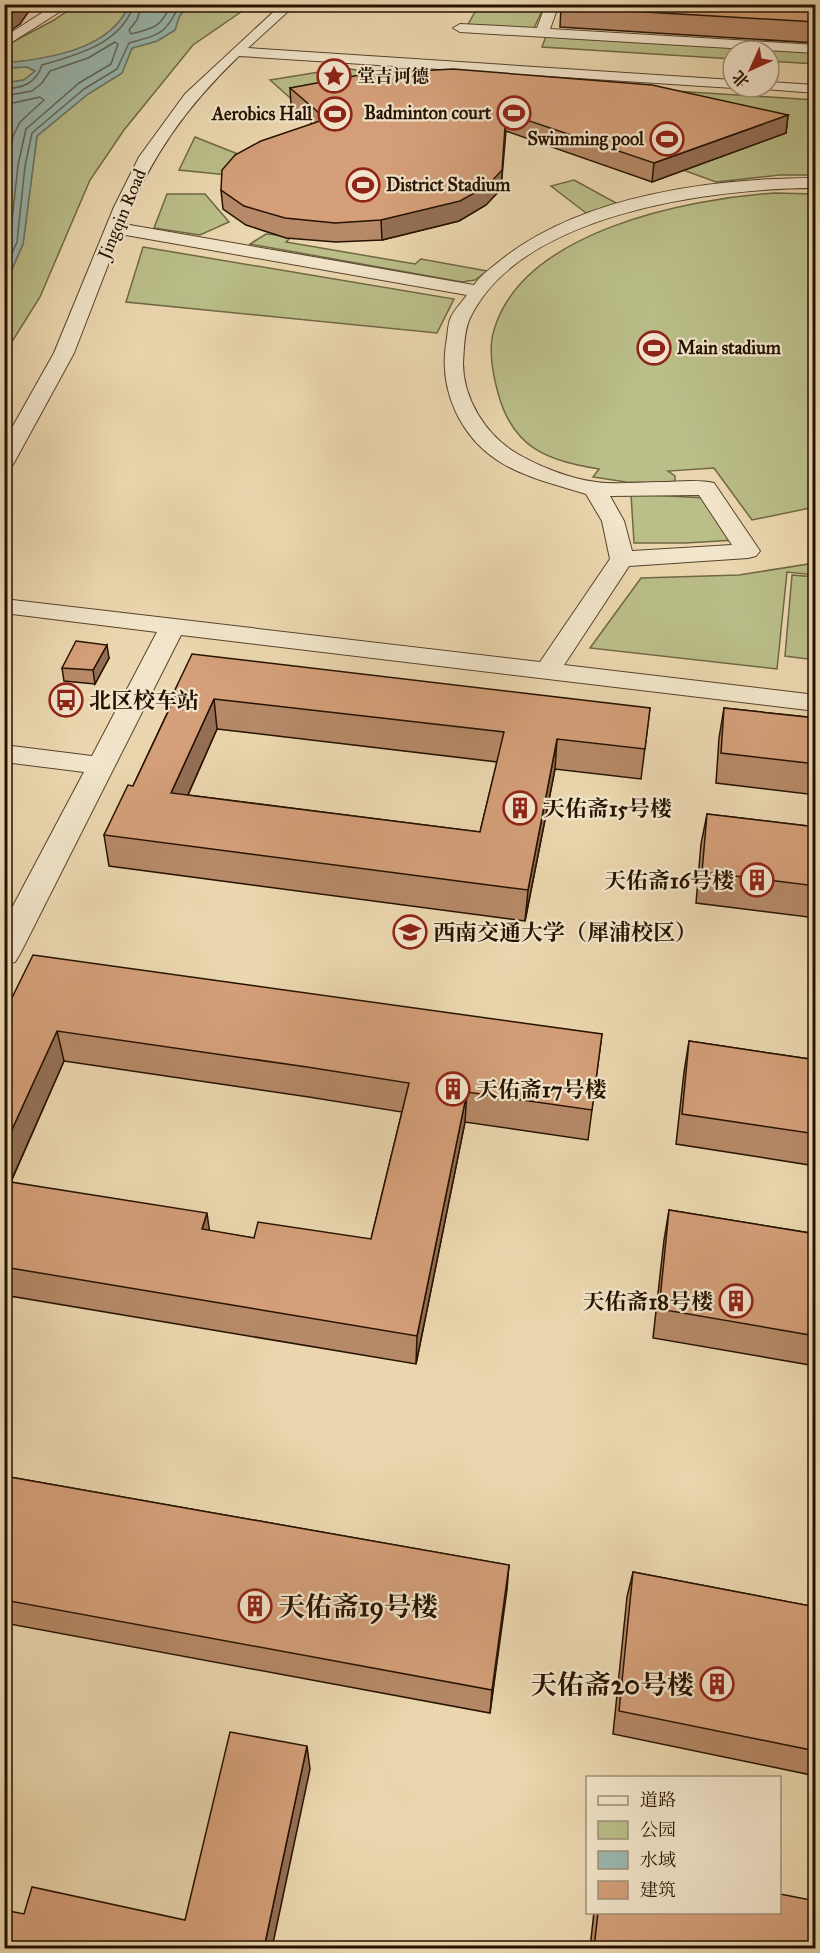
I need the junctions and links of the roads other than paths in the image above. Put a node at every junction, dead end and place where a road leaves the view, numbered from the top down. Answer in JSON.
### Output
{"nodes":[{"id":1,"x":66,"y":4,"type":"edge"},
{"id":2,"x":290,"y":4,"type":"edge"},
{"id":3,"x":553,"y":4,"type":"edge"},
{"id":4,"x":469,"y":12,"type":"dead end"},
{"id":5,"x":542,"y":33,"type":"junction"},
{"id":6,"x":4,"y":43,"type":"edge"},
{"id":7,"x":242,"y":47,"type":"junction"},
{"id":8,"x":816,"y":50,"type":"edge"},
{"id":9,"x":721,"y":72,"type":"edge"},
{"id":10,"x":781,"y":76,"type":"edge"},
{"id":11,"x":816,"y":78,"type":"edge"},
{"id":12,"x":721,"y":83,"type":"edge"},
{"id":13,"x":781,"y":87,"type":"edge"},
{"id":14,"x":816,"y":89,"type":"edge"},
{"id":15,"x":816,"y":183,"type":"edge"},
{"id":16,"x":114,"y":228,"type":"junction"},
{"id":17,"x":477,"y":291,"type":"junction"},
{"id":18,"x":4,"y":461,"type":"edge"},
{"id":19,"x":595,"y":489,"type":"junction"},
{"id":20,"x":622,"y":559,"type":"junction"},
{"id":21,"x":4,"y":606,"type":"edge"},
{"id":22,"x":173,"y":626,"type":"junction"},
{"id":23,"x":548,"y":671,"type":"junction"},
{"id":24,"x":816,"y":703,"type":"edge"},
{"id":25,"x":4,"y":753,"type":"edge"},
{"id":26,"x":101,"y":766,"type":"junction"},
{"id":27,"x":4,"y":954,"type":"edge"}],
"edges":[{"from":1,"to":6,"type":"street"},
{"from":2,"to":7,"type":"street","name":"Jingqin Road"},
{"from":3,"to":5,"type":"street"},
{"from":4,"to":5,"type":"street"},
{"from":5,"to":8,"type":"street"},
{"from":7,"to":9,"type":"street"},
{"from":7,"to":12,"type":"street"},
{"from":7,"to":16,"type":"street","name":"Jingqin Road"},
{"from":10,"to":11,"type":"street"},
{"from":13,"to":14,"type":"street"},
{"from":15,"to":17,"type":"street"},
{"from":16,"to":17,"type":"street"},
{"from":16,"to":18,"type":"street","name":"Jingqin Road"},
{"from":17,"to":19,"type":"street"},
{"from":19,"to":20,"type":"street"},
{"from":19,"to":20,"type":"street"},
{"from":20,"to":23,"type":"street"},
{"from":21,"to":22,"type":"street"},
{"from":22,"to":23,"type":"street"},
{"from":22,"to":26,"type":"street"},
{"from":23,"to":24,"type":"street"},
{"from":25,"to":26,"type":"street"},
{"from":26,"to":27,"type":"street"}]}
